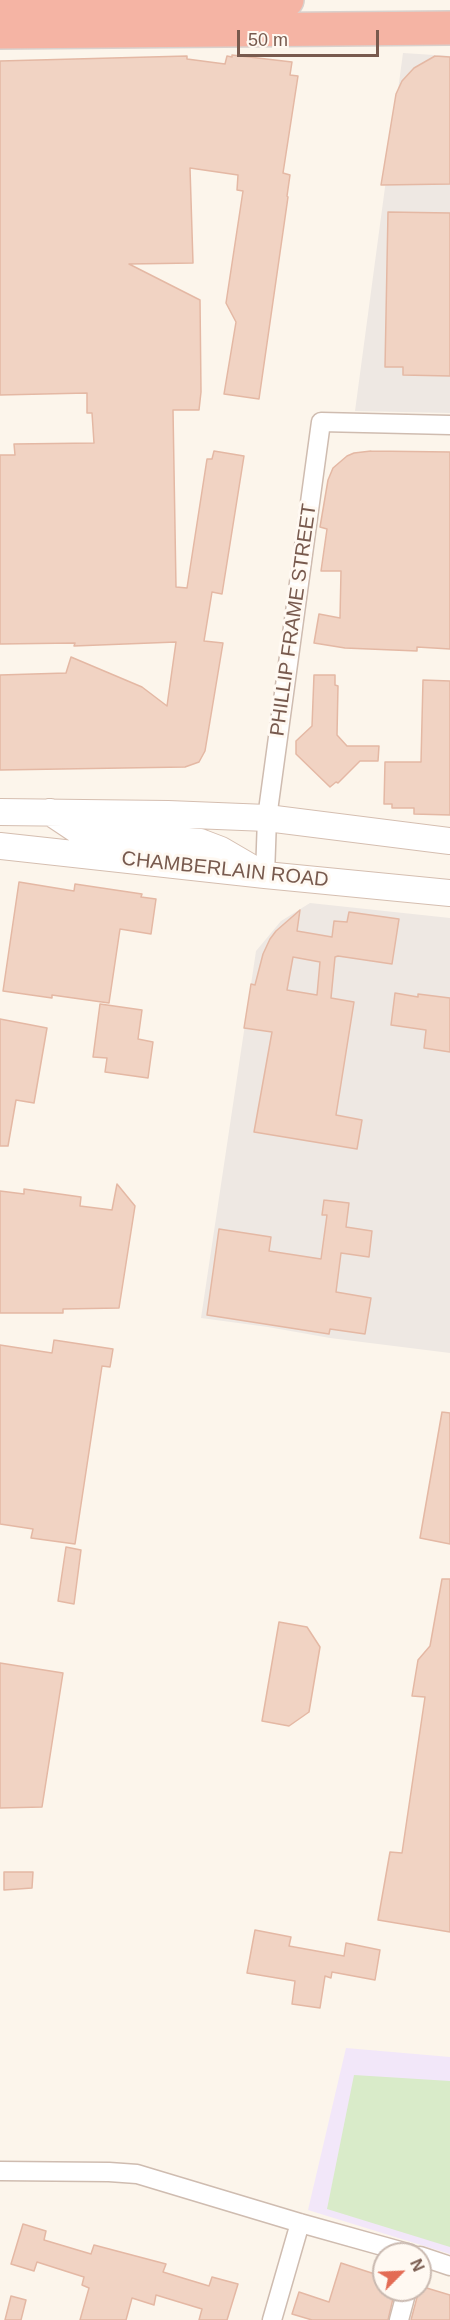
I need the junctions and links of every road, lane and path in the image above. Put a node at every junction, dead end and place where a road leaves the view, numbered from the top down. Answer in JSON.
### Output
{"nodes":[{"id":1,"x":287,"y":0,"type":"edge"},
{"id":2,"x":0,"y":5,"type":"edge"},
{"id":3,"x":450,"y":28,"type":"edge"},
{"id":4,"x":0,"y":32,"type":"edge"},
{"id":5,"x":450,"y":425,"type":"edge"},
{"id":6,"x":2,"y":812,"type":"edge"},
{"id":7,"x":50,"y":812,"type":"junction"},
{"id":8,"x":267,"y":818,"type":"junction"},
{"id":9,"x":450,"y":841,"type":"edge"},
{"id":10,"x":3,"y":846,"type":"edge"},
{"id":11,"x":265,"y":875,"type":"junction"},
{"id":12,"x":450,"y":893,"type":"edge"},
{"id":13,"x":0,"y":2171,"type":"edge"},
{"id":14,"x":300,"y":2223,"type":"junction"},
{"id":15,"x":372,"y":2243,"type":"edge"},
{"id":16,"x":432,"y":2260,"type":"edge"},
{"id":17,"x":450,"y":2266,"type":"edge"},
{"id":18,"x":404,"y":2302,"type":"edge"},
{"id":19,"x":272,"y":2320,"type":"edge"},
{"id":20,"x":399,"y":2320,"type":"edge"}],
"edges":[{"from":1,"to":2,"type":"highway"},
{"from":3,"to":4,"type":"highway"},
{"from":5,"to":8,"type":"street","name":"PHILLIP FRAME STREET"},
{"from":6,"to":7,"type":"street"},
{"from":6,"to":10,"type":"street"},
{"from":7,"to":8,"type":"street"},
{"from":7,"to":11,"type":"street"},
{"from":8,"to":9,"type":"street"},
{"from":8,"to":11,"type":"street","name":"PHILLIP FRAME STREET"},
{"from":10,"to":11,"type":"street","name":"CHAMBERLAIN ROAD"},
{"from":11,"to":12,"type":"street","name":"CHAMBERLAIN ROAD"},
{"from":13,"to":14,"type":"street"},
{"from":14,"to":15,"type":"street"},
{"from":14,"to":19,"type":"street"},
{"from":16,"to":17,"type":"street"},
{"from":18,"to":20,"type":"street"}]}
